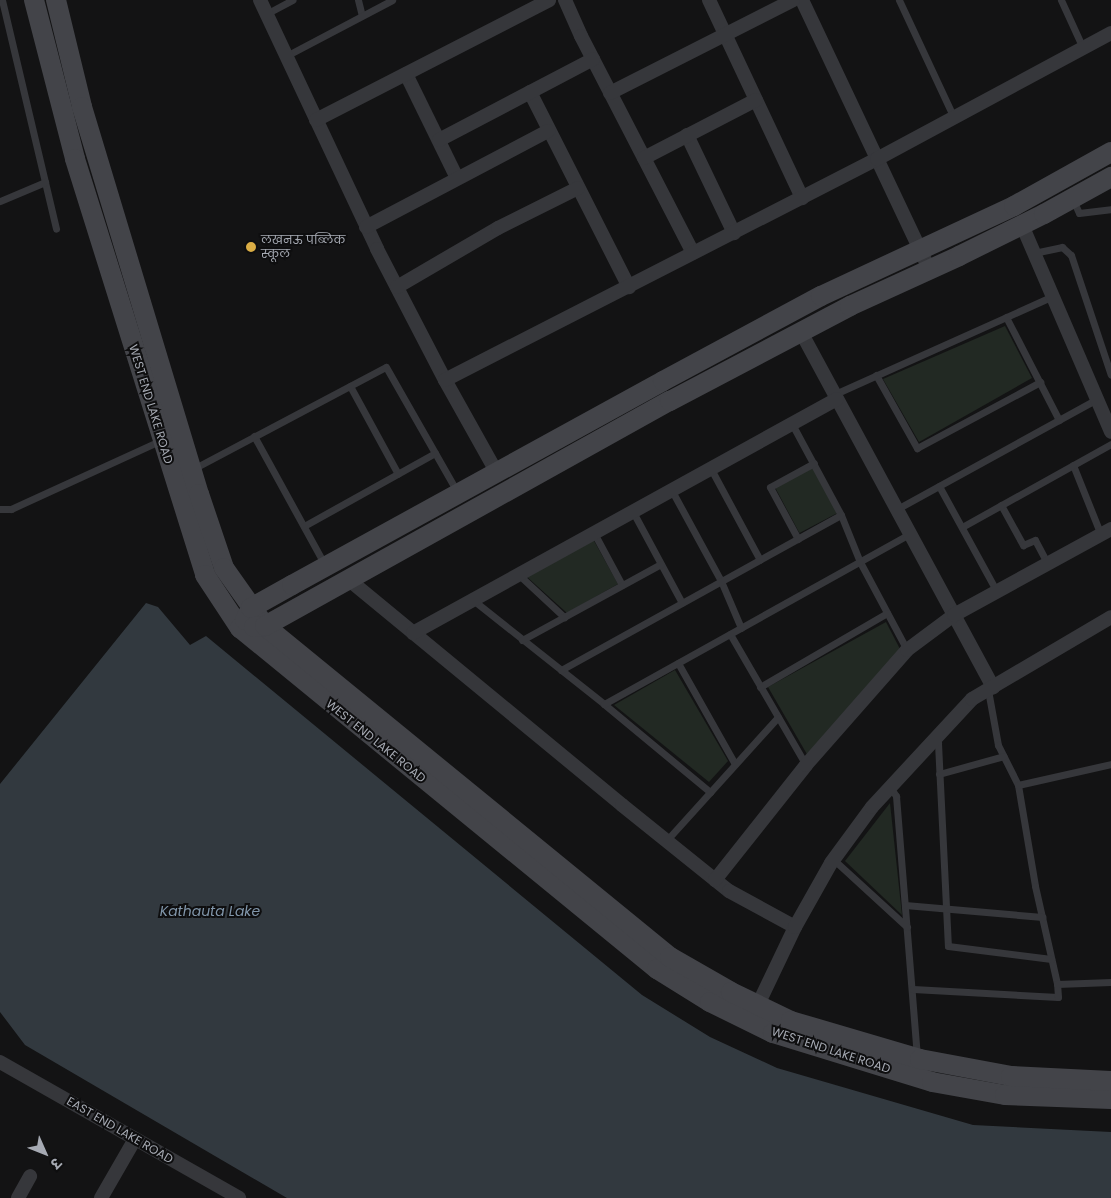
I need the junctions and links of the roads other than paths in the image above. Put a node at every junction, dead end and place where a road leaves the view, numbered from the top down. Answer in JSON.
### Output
{"nodes":[{"id":1,"x":2,"y":0,"type":"edge"},
{"id":2,"x":34,"y":0,"type":"edge"},
{"id":3,"x":56,"y":0,"type":"edge"},
{"id":4,"x":260,"y":0,"type":"edge"},
{"id":5,"x":292,"y":0,"type":"edge"},
{"id":6,"x":358,"y":0,"type":"edge"},
{"id":7,"x":392,"y":0,"type":"edge"},
{"id":8,"x":549,"y":0,"type":"edge"},
{"id":9,"x":565,"y":0,"type":"edge"},
{"id":10,"x":709,"y":0,"type":"edge"},
{"id":11,"x":899,"y":0,"type":"edge"},
{"id":12,"x":1061,"y":0,"type":"edge"},
{"id":13,"x":807,"y":1,"type":"edge"},
{"id":14,"x":266,"y":14,"type":"junction"},
{"id":15,"x":362,"y":16,"type":"junction"},
{"id":16,"x":1111,"y":33,"type":"edge"},
{"id":17,"x":725,"y":34,"type":"junction"},
{"id":18,"x":1084,"y":48,"type":"junction"},
{"id":19,"x":286,"y":56,"type":"junction"},
{"id":20,"x":593,"y":59,"type":"junction"},
{"id":21,"x":406,"y":74,"type":"junction"},
{"id":22,"x":530,"y":92,"type":"junction"},
{"id":23,"x":610,"y":93,"type":"junction"},
{"id":24,"x":756,"y":100,"type":"junction"},
{"id":25,"x":954,"y":118,"type":"junction"},
{"id":26,"x":316,"y":120,"type":"junction"},
{"id":27,"x":548,"y":131,"type":"junction"},
{"id":28,"x":687,"y":135,"type":"junction"},
{"id":29,"x":439,"y":140,"type":"junction"},
{"id":30,"x":1111,"y":152,"type":"edge"},
{"id":31,"x":644,"y":158,"type":"junction"},
{"id":32,"x":877,"y":160,"type":"junction"},
{"id":33,"x":1111,"y":177,"type":"edge"},
{"id":34,"x":457,"y":178,"type":"junction"},
{"id":35,"x":45,"y":182,"type":"junction"},
{"id":36,"x":578,"y":188,"type":"junction"},
{"id":37,"x":802,"y":198,"type":"junction"},
{"id":38,"x":1072,"y":199,"type":"junction"},
{"id":39,"x":0,"y":201,"type":"edge"},
{"id":40,"x":1111,"y":209,"type":"edge"},
{"id":41,"x":1022,"y":225,"type":"junction"},
{"id":42,"x":366,"y":227,"type":"junction"},
{"id":43,"x":56,"y":229,"type":"dead end"},
{"id":44,"x":734,"y":233,"type":"junction"},
{"id":45,"x":920,"y":250,"type":"junction"},
{"id":46,"x":1034,"y":253,"type":"junction"},
{"id":47,"x":693,"y":254,"type":"junction"},
{"id":48,"x":929,"y":269,"type":"junction"},
{"id":49,"x":628,"y":286,"type":"junction"},
{"id":50,"x":396,"y":287,"type":"junction"},
{"id":51,"x":1053,"y":296,"type":"junction"},
{"id":52,"x":1006,"y":317,"type":"junction"},
{"id":53,"x":801,"y":332,"type":"junction"},
{"id":54,"x":876,"y":375,"type":"junction"},
{"id":55,"x":1111,"y":375,"type":"edge"},
{"id":56,"x":445,"y":380,"type":"junction"},
{"id":57,"x":1040,"y":382,"type":"junction"},
{"id":58,"x":350,"y":386,"type":"junction"},
{"id":59,"x":836,"y":396,"type":"junction"},
{"id":60,"x":1098,"y":398,"type":"junction"},
{"id":61,"x":1059,"y":420,"type":"junction"},
{"id":62,"x":792,"y":424,"type":"junction"},
{"id":63,"x":1111,"y":432,"type":"edge"},
{"id":64,"x":254,"y":436,"type":"junction"},
{"id":65,"x":171,"y":437,"type":"junction"},
{"id":66,"x":1111,"y":444,"type":"edge"},
{"id":67,"x":435,"y":453,"type":"junction"},
{"id":68,"x":814,"y":463,"type":"junction"},
{"id":69,"x":1073,"y":465,"type":"junction"},
{"id":70,"x":711,"y":469,"type":"junction"},
{"id":71,"x":191,"y":470,"type":"junction"},
{"id":72,"x":497,"y":472,"type":"junction"},
{"id":73,"x":398,"y":474,"type":"junction"},
{"id":74,"x":939,"y":486,"type":"junction"},
{"id":75,"x":672,"y":490,"type":"junction"},
{"id":76,"x":458,"y":494,"type":"junction"},
{"id":77,"x":1001,"y":505,"type":"junction"},
{"id":78,"x":0,"y":509,"type":"edge"},
{"id":79,"x":897,"y":509,"type":"junction"},
{"id":80,"x":633,"y":512,"type":"junction"},
{"id":81,"x":841,"y":515,"type":"junction"},
{"id":82,"x":304,"y":526,"type":"junction"},
{"id":83,"x":962,"y":527,"type":"junction"},
{"id":84,"x":1106,"y":532,"type":"edge"},
{"id":85,"x":594,"y":533,"type":"junction"},
{"id":86,"x":910,"y":534,"type":"junction"},
{"id":87,"x":798,"y":538,"type":"junction"},
{"id":88,"x":760,"y":560,"type":"junction"},
{"id":89,"x":860,"y":562,"type":"junction"},
{"id":90,"x":661,"y":564,"type":"junction"},
{"id":91,"x":1048,"y":564,"type":"junction"},
{"id":92,"x":325,"y":566,"type":"junction"},
{"id":93,"x":520,"y":575,"type":"junction"},
{"id":94,"x":348,"y":579,"type":"junction"},
{"id":95,"x":721,"y":581,"type":"junction"},
{"id":96,"x":622,"y":585,"type":"junction"},
{"id":97,"x":997,"y":592,"type":"junction"},
{"id":98,"x":472,"y":600,"type":"junction"},
{"id":99,"x":682,"y":603,"type":"junction"},
{"id":100,"x":251,"y":608,"type":"junction"},
{"id":101,"x":887,"y":613,"type":"junction"},
{"id":102,"x":954,"y":616,"type":"junction"},
{"id":103,"x":564,"y":617,"type":"junction"},
{"id":104,"x":1111,"y":617,"type":"edge"},
{"id":105,"x":265,"y":626,"type":"junction"},
{"id":106,"x":240,"y":628,"type":"junction"},
{"id":107,"x":741,"y":628,"type":"junction"},
{"id":108,"x":414,"y":633,"type":"junction"},
{"id":109,"x":730,"y":634,"type":"junction"},
{"id":110,"x":522,"y":640,"type":"junction"},
{"id":111,"x":906,"y":650,"type":"junction"},
{"id":112,"x":678,"y":663,"type":"junction"},
{"id":113,"x":560,"y":670,"type":"junction"},
{"id":114,"x":760,"y":687,"type":"junction"},
{"id":115,"x":990,"y":688,"type":"junction"},
{"id":116,"x":604,"y":704,"type":"junction"},
{"id":117,"x":778,"y":717,"type":"junction"},
{"id":118,"x":934,"y":740,"type":"junction"},
{"id":119,"x":1004,"y":756,"type":"junction"},
{"id":120,"x":735,"y":764,"type":"junction"},
{"id":121,"x":1111,"y":764,"type":"edge"},
{"id":122,"x":806,"y":765,"type":"junction"},
{"id":123,"x":939,"y":774,"type":"junction"},
{"id":124,"x":1018,"y":785,"type":"junction"},
{"id":125,"x":890,"y":787,"type":"junction"},
{"id":126,"x":710,"y":792,"type":"junction"},
{"id":127,"x":666,"y":841,"type":"junction"},
{"id":128,"x":834,"y":860,"type":"junction"},
{"id":129,"x":715,"y":880,"type":"junction"},
{"id":130,"x":905,"y":905,"type":"junction"},
{"id":131,"x":946,"y":910,"type":"junction"},
{"id":132,"x":1042,"y":917,"type":"junction"},
{"id":133,"x":796,"y":927,"type":"junction"},
{"id":134,"x":907,"y":927,"type":"junction"},
{"id":135,"x":1052,"y":959,"type":"junction"},
{"id":136,"x":1111,"y":982,"type":"edge"},
{"id":137,"x":1057,"y":984,"type":"junction"},
{"id":138,"x":913,"y":988,"type":"junction"},
{"id":139,"x":754,"y":1013,"type":"junction"},
{"id":140,"x":917,"y":1058,"type":"junction"},
{"id":141,"x":0,"y":1062,"type":"edge"},
{"id":142,"x":1111,"y":1081,"type":"edge"},
{"id":143,"x":1111,"y":1099,"type":"edge"},
{"id":144,"x":135,"y":1139,"type":"junction"},
{"id":145,"x":30,"y":1176,"type":"dead end"},
{"id":146,"x":18,"y":1198,"type":"edge"},
{"id":147,"x":101,"y":1198,"type":"edge"},
{"id":148,"x":239,"y":1198,"type":"edge"}],
"edges":[{"from":1,"to":35,"type":"lane"},
{"from":2,"to":65,"type":"street","name":"WEST END LAKE ROAD"},
{"from":3,"to":65,"type":"street","name":"WEST END LAKE ROAD"},
{"from":4,"to":14,"type":"street"},
{"from":5,"to":14,"type":"lane"},
{"from":6,"to":15,"type":"lane"},
{"from":7,"to":15,"type":"lane"},
{"from":8,"to":21,"type":"street"},
{"from":9,"to":20,"type":"street"},
{"from":10,"to":17,"type":"street"},
{"from":11,"to":25,"type":"lane"},
{"from":12,"to":18,"type":"lane"},
{"from":13,"to":17,"type":"street"},
{"from":13,"to":32,"type":"street"},
{"from":14,"to":19,"type":"street"},
{"from":15,"to":19,"type":"lane"},
{"from":16,"to":18,"type":"street"},
{"from":17,"to":23,"type":"street"},
{"from":17,"to":24,"type":"street"},
{"from":18,"to":25,"type":"street"},
{"from":19,"to":26,"type":"street"},
{"from":20,"to":22,"type":"street"},
{"from":20,"to":23,"type":"street"},
{"from":21,"to":26,"type":"street"},
{"from":21,"to":29,"type":"street"},
{"from":22,"to":27,"type":"street"},
{"from":22,"to":29,"type":"street"},
{"from":23,"to":31,"type":"street"},
{"from":24,"to":28,"type":"street"},
{"from":24,"to":37,"type":"street"},
{"from":25,"to":32,"type":"street"},
{"from":26,"to":42,"type":"street"},
{"from":27,"to":34,"type":"street"},
{"from":27,"to":36,"type":"street"},
{"from":28,"to":31,"type":"street"},
{"from":28,"to":44,"type":"street"},
{"from":29,"to":34,"type":"street"},
{"from":30,"to":45,"type":"street"},
{"from":31,"to":47,"type":"street"},
{"from":32,"to":37,"type":"street"},
{"from":32,"to":45,"type":"street"},
{"from":33,"to":38,"type":"street"},
{"from":34,"to":42,"type":"street"},
{"from":35,"to":39,"type":"lane"},
{"from":35,"to":43,"type":"lane"},
{"from":36,"to":49,"type":"street"},
{"from":36,"to":50,"type":"street"},
{"from":37,"to":44,"type":"street"},
{"from":38,"to":40,"type":"lane"},
{"from":38,"to":41,"type":"street"},
{"from":41,"to":46,"type":"street"},
{"from":41,"to":48,"type":"street"},
{"from":42,"to":50,"type":"street"},
{"from":44,"to":47,"type":"street"},
{"from":45,"to":48,"type":"street"},
{"from":45,"to":72,"type":"street"},
{"from":46,"to":51,"type":"street"},
{"from":46,"to":55,"type":"lane"},
{"from":47,"to":49,"type":"street"},
{"from":48,"to":53,"type":"street"},
{"from":49,"to":56,"type":"street"},
{"from":50,"to":56,"type":"street"},
{"from":51,"to":52,"type":"lane"},
{"from":51,"to":60,"type":"street"},
{"from":52,"to":54,"type":"lane"},
{"from":52,"to":57,"type":"lane"},
{"from":53,"to":59,"type":"street"},
{"from":53,"to":94,"type":"street"},
{"from":54,"to":57,"type":"lane"},
{"from":54,"to":59,"type":"lane"},
{"from":56,"to":72,"type":"street"},
{"from":57,"to":61,"type":"lane"},
{"from":58,"to":64,"type":"lane"},
{"from":58,"to":67,"type":"lane"},
{"from":58,"to":73,"type":"lane"},
{"from":59,"to":62,"type":"street"},
{"from":59,"to":79,"type":"street"},
{"from":60,"to":61,"type":"lane"},
{"from":60,"to":63,"type":"street"},
{"from":61,"to":74,"type":"lane"},
{"from":62,"to":68,"type":"lane"},
{"from":62,"to":70,"type":"street"},
{"from":64,"to":71,"type":"lane"},
{"from":64,"to":82,"type":"lane"},
{"from":65,"to":71,"type":"street","name":"WEST END LAKE ROAD"},
{"from":65,"to":78,"type":"lane"},
{"from":65,"to":106,"type":"street","name":"WEST END LAKE ROAD"},
{"from":66,"to":69,"type":"lane"},
{"from":67,"to":73,"type":"lane"},
{"from":67,"to":76,"type":"lane"},
{"from":68,"to":81,"type":"lane"},
{"from":68,"to":87,"type":"lane"},
{"from":69,"to":77,"type":"lane"},
{"from":69,"to":84,"type":"lane"},
{"from":70,"to":75,"type":"street"},
{"from":70,"to":88,"type":"lane"},
{"from":71,"to":100,"type":"street","name":"WEST END LAKE ROAD"},
{"from":72,"to":76,"type":"street"},
{"from":73,"to":82,"type":"lane"},
{"from":74,"to":79,"type":"lane"},
{"from":74,"to":83,"type":"lane"},
{"from":75,"to":80,"type":"street"},
{"from":75,"to":95,"type":"lane"},
{"from":76,"to":92,"type":"street"},
{"from":77,"to":83,"type":"lane"},
{"from":77,"to":91,"type":"lane"},
{"from":79,"to":86,"type":"street"},
{"from":80,"to":85,"type":"street"},
{"from":80,"to":90,"type":"lane"},
{"from":81,"to":87,"type":"lane"},
{"from":81,"to":89,"type":"lane"},
{"from":82,"to":92,"type":"lane"},
{"from":83,"to":97,"type":"lane"},
{"from":84,"to":91,"type":"street"},
{"from":85,"to":93,"type":"street"},
{"from":85,"to":96,"type":"lane"},
{"from":86,"to":89,"type":"lane"},
{"from":86,"to":102,"type":"street"},
{"from":87,"to":88,"type":"lane"},
{"from":88,"to":95,"type":"lane"},
{"from":89,"to":101,"type":"lane"},
{"from":89,"to":107,"type":"lane"},
{"from":90,"to":96,"type":"lane"},
{"from":90,"to":99,"type":"lane"},
{"from":91,"to":97,"type":"street"},
{"from":92,"to":100,"type":"street"},
{"from":93,"to":98,"type":"street"},
{"from":93,"to":103,"type":"lane"},
{"from":94,"to":105,"type":"street"},
{"from":94,"to":108,"type":"street"},
{"from":95,"to":99,"type":"lane"},
{"from":95,"to":107,"type":"lane"},
{"from":96,"to":103,"type":"lane"},
{"from":97,"to":102,"type":"street"},
{"from":98,"to":108,"type":"street"},
{"from":98,"to":110,"type":"lane"},
{"from":99,"to":113,"type":"lane"},
{"from":100,"to":105,"type":"street","name":"WEST END LAKE ROAD"},
{"from":100,"to":106,"type":"street"},
{"from":101,"to":111,"type":"lane"},
{"from":101,"to":114,"type":"lane"},
{"from":102,"to":111,"type":"street"},
{"from":102,"to":115,"type":"street"},
{"from":103,"to":110,"type":"lane"},
{"from":104,"to":115,"type":"street"},
{"from":105,"to":106,"type":"street"},
{"from":105,"to":139,"type":"street","name":"WEST END LAKE ROAD"},
{"from":106,"to":139,"type":"street","name":"WEST END LAKE ROAD"},
{"from":107,"to":109,"type":"lane"},
{"from":108,"to":127,"type":"street"},
{"from":109,"to":112,"type":"lane"},
{"from":109,"to":114,"type":"lane"},
{"from":110,"to":113,"type":"lane"},
{"from":111,"to":122,"type":"street"},
{"from":112,"to":116,"type":"lane"},
{"from":112,"to":120,"type":"lane"},
{"from":113,"to":116,"type":"lane"},
{"from":114,"to":117,"type":"lane"},
{"from":115,"to":118,"type":"street"},
{"from":115,"to":119,"type":"lane"},
{"from":116,"to":126,"type":"lane"},
{"from":117,"to":120,"type":"lane"},
{"from":117,"to":122,"type":"lane"},
{"from":118,"to":123,"type":"lane"},
{"from":118,"to":125,"type":"street"},
{"from":119,"to":123,"type":"lane"},
{"from":119,"to":124,"type":"lane"},
{"from":120,"to":126,"type":"lane"},
{"from":121,"to":124,"type":"lane"},
{"from":122,"to":129,"type":"street"},
{"from":123,"to":131,"type":"lane"},
{"from":124,"to":132,"type":"lane"},
{"from":125,"to":128,"type":"street"},
{"from":125,"to":130,"type":"lane"},
{"from":126,"to":127,"type":"lane"},
{"from":127,"to":129,"type":"street"},
{"from":128,"to":133,"type":"street"},
{"from":128,"to":134,"type":"lane"},
{"from":129,"to":133,"type":"street"},
{"from":130,"to":131,"type":"lane"},
{"from":130,"to":134,"type":"lane"},
{"from":131,"to":132,"type":"lane"},
{"from":131,"to":135,"type":"lane"},
{"from":132,"to":135,"type":"lane"},
{"from":133,"to":139,"type":"street"},
{"from":134,"to":138,"type":"lane"},
{"from":135,"to":137,"type":"lane"},
{"from":136,"to":137,"type":"lane"},
{"from":137,"to":138,"type":"lane"},
{"from":138,"to":140,"type":"lane"},
{"from":139,"to":140,"type":"street","name":"WEST END LAKE ROAD"},
{"from":139,"to":143,"type":"street","name":"WEST END LAKE ROAD"},
{"from":140,"to":142,"type":"street","name":"WEST END LAKE ROAD"},
{"from":141,"to":144,"type":"street","name":"EAST END LAKE ROAD"},
{"from":144,"to":147,"type":"street"},
{"from":144,"to":148,"type":"street","name":"EAST END LAKE ROAD"},
{"from":145,"to":146,"type":"street"}]}
